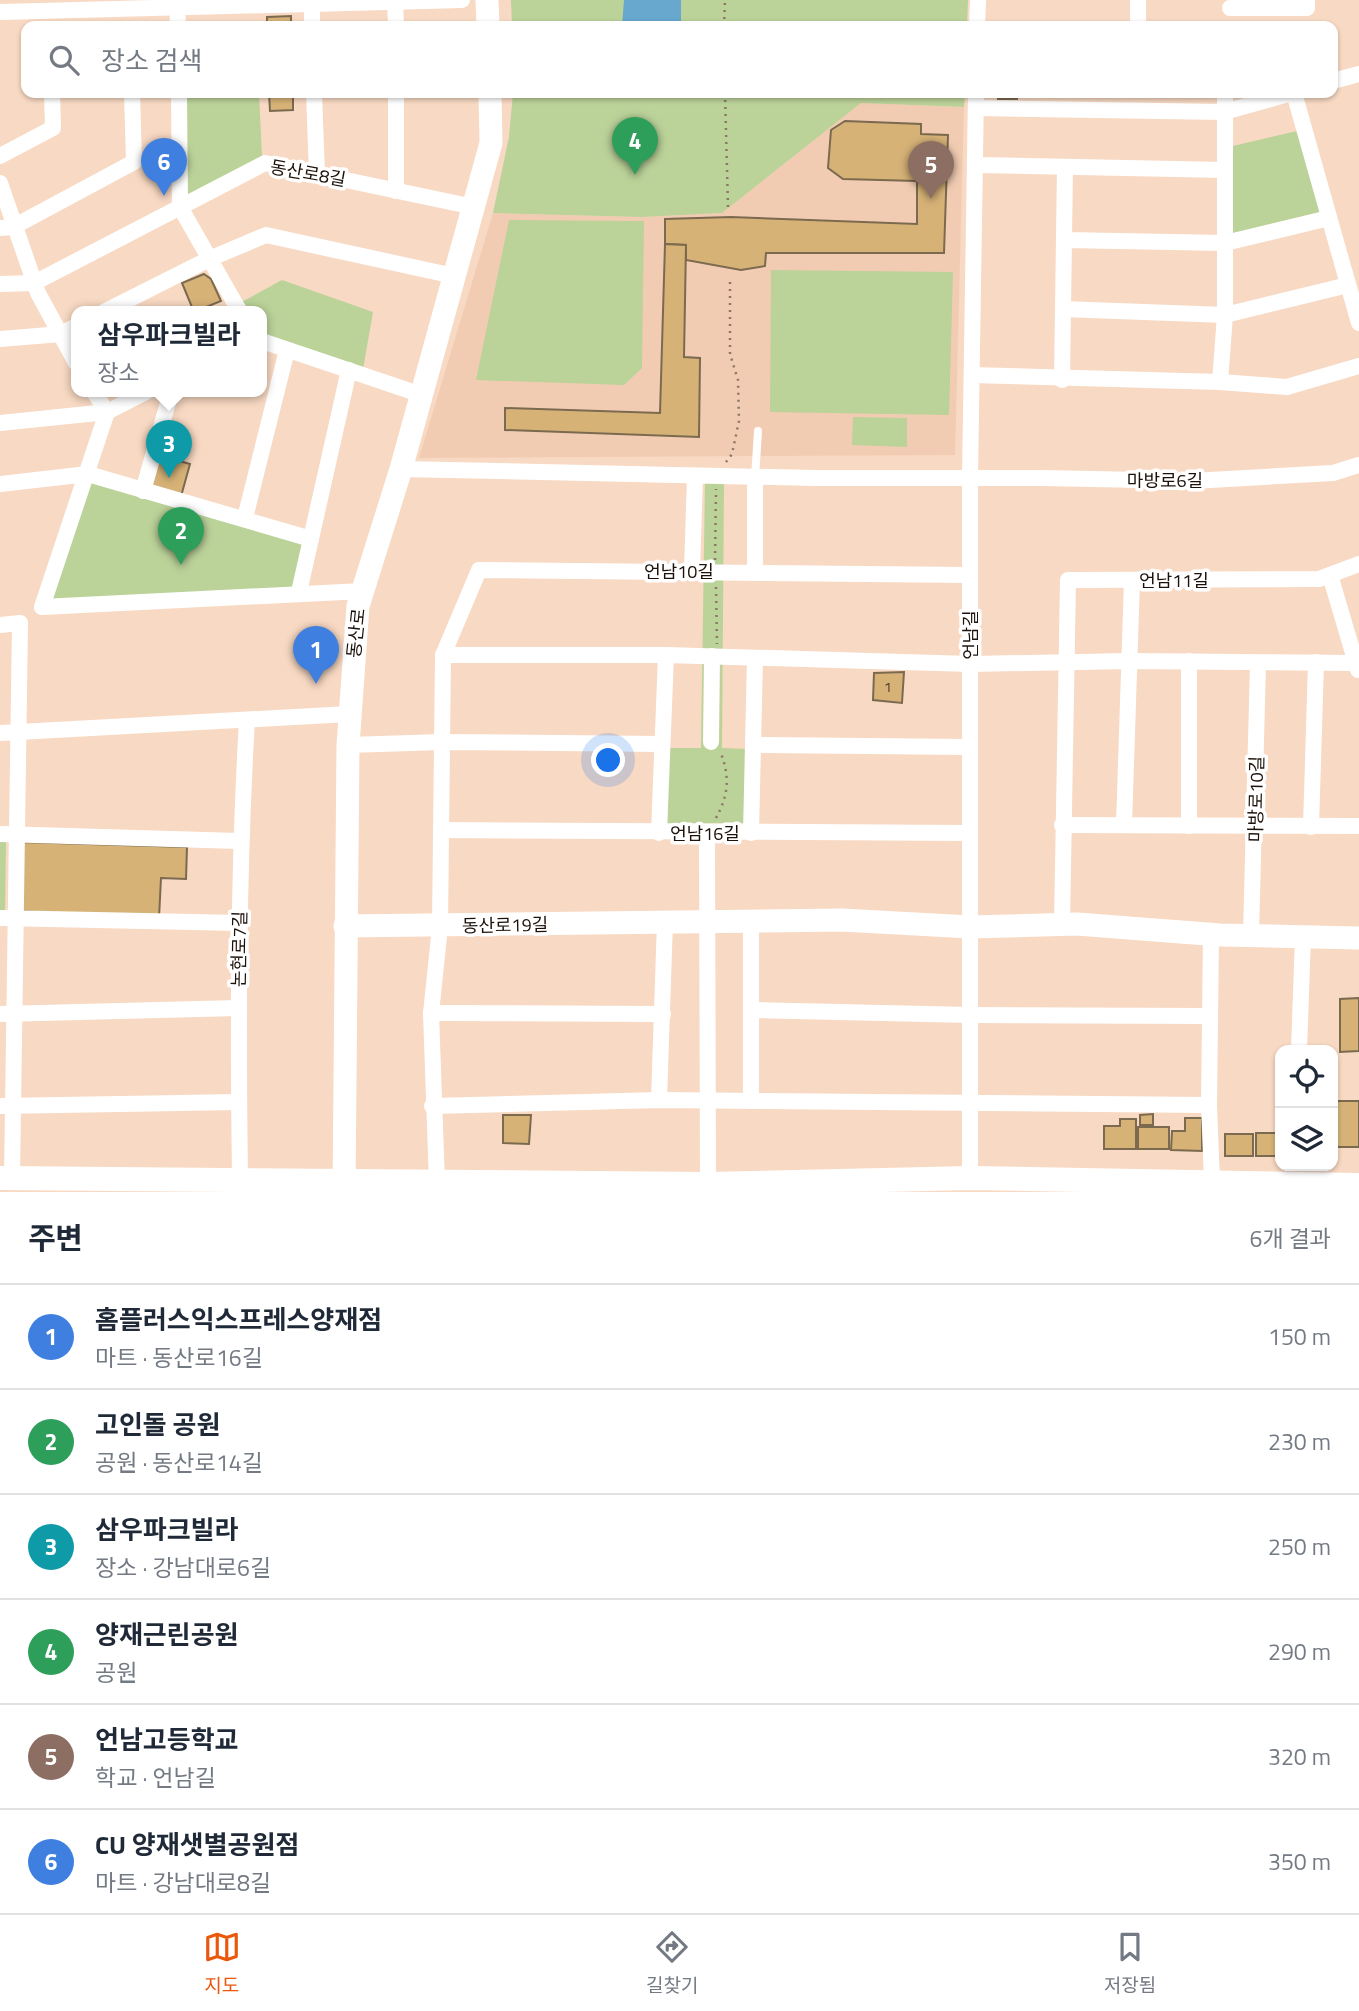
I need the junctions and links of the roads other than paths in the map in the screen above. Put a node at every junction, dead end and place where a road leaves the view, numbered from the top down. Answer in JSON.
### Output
{"nodes":[{"id":1,"x":462,"y":0,"type":"edge"},
{"id":2,"x":487,"y":0,"type":"edge"},
{"id":3,"x":978,"y":0,"type":"edge"},
{"id":4,"x":1138,"y":0,"type":"edge"},
{"id":5,"x":1307,"y":0,"type":"edge"},
{"id":6,"x":395,"y":1,"type":"edge"},
{"id":7,"x":177,"y":4,"type":"edge"},
{"id":8,"x":312,"y":4,"type":"junction"},
{"id":9,"x":1229,"y":4,"type":"edge"},
{"id":10,"x":131,"y":9,"type":"junction"},
{"id":11,"x":0,"y":12,"type":"edge"},
{"id":12,"x":48,"y":19,"type":"edge"},
{"id":13,"x":131,"y":21,"type":"edge"},
{"id":14,"x":312,"y":21,"type":"edge"},
{"id":15,"x":396,"y":21,"type":"edge"},
{"id":16,"x":488,"y":21,"type":"edge"},
{"id":17,"x":977,"y":21,"type":"edge"},
{"id":18,"x":1138,"y":21,"type":"edge"},
{"id":19,"x":1359,"y":74,"type":"edge"},
{"id":20,"x":1338,"y":80,"type":"edge"},
{"id":21,"x":52,"y":98,"type":"edge"},
{"id":22,"x":132,"y":98,"type":"edge"},
{"id":23,"x":179,"y":98,"type":"edge"},
{"id":24,"x":314,"y":98,"type":"edge"},
{"id":25,"x":396,"y":98,"type":"edge"},
{"id":26,"x":490,"y":98,"type":"edge"},
{"id":27,"x":1225,"y":98,"type":"edge"},
{"id":28,"x":1275,"y":98,"type":"edge"},
{"id":29,"x":1294,"y":98,"type":"edge"},
{"id":30,"x":976,"y":101,"type":"edge"},
{"id":31,"x":1224,"y":112,"type":"junction"},
{"id":32,"x":0,"y":156,"type":"edge"},
{"id":33,"x":975,"y":165,"type":"junction"},
{"id":34,"x":1065,"y":167,"type":"junction"},
{"id":35,"x":1224,"y":170,"type":"junction"},
{"id":36,"x":317,"y":174,"type":"junction"},
{"id":37,"x":0,"y":183,"type":"edge"},
{"id":38,"x":396,"y":191,"type":"junction"},
{"id":39,"x":180,"y":207,"type":"junction"},
{"id":40,"x":474,"y":207,"type":"junction"},
{"id":41,"x":1329,"y":218,"type":"junction"},
{"id":42,"x":6,"y":227,"type":"edge"},
{"id":43,"x":1064,"y":240,"type":"junction"},
{"id":44,"x":1225,"y":243,"type":"junction"},
{"id":45,"x":209,"y":259,"type":"junction"},
{"id":46,"x":454,"y":276,"type":"junction"},
{"id":47,"x":34,"y":283,"type":"junction"},
{"id":48,"x":0,"y":284,"type":"edge"},
{"id":49,"x":1348,"y":285,"type":"junction"},
{"id":50,"x":116,"y":306,"type":"edge"},
{"id":51,"x":236,"y":306,"type":"edge"},
{"id":52,"x":1063,"y":309,"type":"junction"},
{"id":53,"x":1225,"y":315,"type":"junction"},
{"id":54,"x":1359,"y":323,"type":"edge"},
{"id":55,"x":71,"y":329,"type":"edge"},
{"id":56,"x":61,"y":334,"type":"junction"},
{"id":57,"x":0,"y":340,"type":"edge"},
{"id":58,"x":267,"y":343,"type":"edge"},
{"id":59,"x":287,"y":350,"type":"junction"},
{"id":60,"x":71,"y":353,"type":"edge"},
{"id":61,"x":1359,"y":366,"type":"edge"},
{"id":62,"x":349,"y":370,"type":"junction"},
{"id":63,"x":972,"y":374,"type":"junction"},
{"id":64,"x":1062,"y":380,"type":"junction"},
{"id":65,"x":1220,"y":382,"type":"junction"},
{"id":66,"x":422,"y":395,"type":"junction"},
{"id":67,"x":97,"y":397,"type":"edge"},
{"id":68,"x":136,"y":397,"type":"edge"},
{"id":69,"x":170,"y":397,"type":"edge"},
{"id":70,"x":107,"y":412,"type":"junction"},
{"id":71,"x":0,"y":423,"type":"edge"},
{"id":72,"x":758,"y":431,"type":"dead end"},
{"id":73,"x":1359,"y":465,"type":"edge"},
{"id":74,"x":401,"y":469,"type":"junction"},
{"id":75,"x":88,"y":474,"type":"junction"},
{"id":76,"x":695,"y":476,"type":"junction"},
{"id":77,"x":755,"y":478,"type":"junction"},
{"id":78,"x":970,"y":478,"type":"junction"},
{"id":79,"x":0,"y":484,"type":"edge"},
{"id":80,"x":143,"y":492,"type":"junction"},
{"id":81,"x":245,"y":518,"type":"junction"},
{"id":82,"x":311,"y":539,"type":"junction"},
{"id":83,"x":1359,"y":564,"type":"edge"},
{"id":84,"x":692,"y":571,"type":"junction"},
{"id":85,"x":755,"y":572,"type":"junction"},
{"id":86,"x":970,"y":575,"type":"junction"},
{"id":87,"x":1330,"y":575,"type":"junction"},
{"id":88,"x":1132,"y":580,"type":"junction"},
{"id":89,"x":363,"y":591,"type":"junction"},
{"id":90,"x":299,"y":592,"type":"junction"},
{"id":91,"x":42,"y":607,"type":"junction"},
{"id":92,"x":20,"y":624,"type":"junction"},
{"id":93,"x":0,"y":625,"type":"edge"},
{"id":94,"x":443,"y":655,"type":"junction"},
{"id":95,"x":666,"y":655,"type":"junction"},
{"id":96,"x":712,"y":656,"type":"junction"},
{"id":97,"x":755,"y":658,"type":"junction"},
{"id":98,"x":1129,"y":661,"type":"junction"},
{"id":99,"x":1189,"y":661,"type":"junction"},
{"id":100,"x":1066,"y":662,"type":"junction"},
{"id":101,"x":1316,"y":662,"type":"junction"},
{"id":102,"x":1258,"y":663,"type":"junction"},
{"id":103,"x":970,"y":664,"type":"junction"},
{"id":104,"x":1358,"y":668,"type":"edge"},
{"id":105,"x":349,"y":715,"type":"junction"},
{"id":106,"x":247,"y":720,"type":"junction"},
{"id":107,"x":18,"y":732,"type":"junction"},
{"id":108,"x":0,"y":733,"type":"edge"},
{"id":109,"x":442,"y":742,"type":"junction"},
{"id":110,"x":711,"y":742,"type":"dead end"},
{"id":111,"x":663,"y":744,"type":"junction"},
{"id":112,"x":348,"y":745,"type":"junction"},
{"id":113,"x":755,"y":745,"type":"junction"},
{"id":114,"x":970,"y":747,"type":"junction"},
{"id":115,"x":1062,"y":825,"type":"junction"},
{"id":116,"x":1124,"y":825,"type":"junction"},
{"id":117,"x":1189,"y":826,"type":"junction"},
{"id":118,"x":1256,"y":826,"type":"junction"},
{"id":119,"x":1359,"y":826,"type":"edge"},
{"id":120,"x":1311,"y":827,"type":"junction"},
{"id":121,"x":441,"y":830,"type":"junction"},
{"id":122,"x":659,"y":833,"type":"junction"},
{"id":123,"x":707,"y":833,"type":"junction"},
{"id":124,"x":751,"y":833,"type":"junction"},
{"id":125,"x":970,"y":833,"type":"junction"},
{"id":126,"x":8,"y":834,"type":"edge"},
{"id":127,"x":240,"y":841,"type":"junction"},
{"id":128,"x":8,"y":918,"type":"edge"},
{"id":129,"x":665,"y":921,"type":"junction"},
{"id":130,"x":705,"y":921,"type":"junction"},
{"id":131,"x":751,"y":921,"type":"junction"},
{"id":132,"x":240,"y":923,"type":"junction"},
{"id":133,"x":1062,"y":925,"type":"junction"},
{"id":134,"x":345,"y":926,"type":"junction"},
{"id":135,"x":440,"y":927,"type":"junction"},
{"id":136,"x":970,"y":927,"type":"junction"},
{"id":137,"x":1211,"y":934,"type":"junction"},
{"id":138,"x":1251,"y":936,"type":"junction"},
{"id":139,"x":1303,"y":937,"type":"junction"},
{"id":140,"x":1359,"y":938,"type":"edge"},
{"id":141,"x":238,"y":1008,"type":"junction"},
{"id":142,"x":751,"y":1010,"type":"junction"},
{"id":143,"x":431,"y":1013,"type":"junction"},
{"id":144,"x":7,"y":1014,"type":"edge"},
{"id":145,"x":663,"y":1014,"type":"junction"},
{"id":146,"x":970,"y":1015,"type":"junction"},
{"id":147,"x":1210,"y":1016,"type":"junction"},
{"id":148,"x":1299,"y":1045,"type":"edge"},
{"id":149,"x":659,"y":1100,"type":"junction"},
{"id":150,"x":709,"y":1101,"type":"junction"},
{"id":151,"x":751,"y":1101,"type":"junction"},
{"id":152,"x":970,"y":1101,"type":"junction"},
{"id":153,"x":239,"y":1102,"type":"junction"},
{"id":154,"x":1209,"y":1105,"type":"junction"},
{"id":155,"x":6,"y":1106,"type":"edge"},
{"id":156,"x":432,"y":1106,"type":"junction"},
{"id":157,"x":1296,"y":1175,"type":"edge"},
{"id":158,"x":6,"y":1178,"type":"edge"},
{"id":159,"x":240,"y":1179,"type":"junction"},
{"id":160,"x":1212,"y":1181,"type":"junction"},
{"id":161,"x":437,"y":1183,"type":"junction"},
{"id":162,"x":708,"y":1184,"type":"junction"},
{"id":163,"x":970,"y":1185,"type":"edge"},
{"id":164,"x":1359,"y":1185,"type":"edge"},
{"id":165,"x":344,"y":1186,"type":"edge"}],
"edges":[{"from":1,"to":6,"type":"street"},
{"from":2,"to":16,"type":"street"},
{"from":3,"to":17,"type":"street"},
{"from":4,"to":18,"type":"street"},
{"from":5,"to":9,"type":"street"},
{"from":6,"to":8,"type":"street"},
{"from":6,"to":15,"type":"street"},
{"from":7,"to":8,"type":"street"},
{"from":7,"to":10,"type":"street"},
{"from":8,"to":14,"type":"street"},
{"from":10,"to":12,"type":"street"},
{"from":10,"to":13,"type":"street"},
{"from":11,"to":12,"type":"street"},
{"from":19,"to":20,"type":"street"},
{"from":21,"to":32,"type":"street"},
{"from":22,"to":42,"type":"street"},
{"from":23,"to":39,"type":"street"},
{"from":24,"to":36,"type":"street"},
{"from":25,"to":38,"type":"street"},
{"from":26,"to":40,"type":"street","name":"동산로"},
{"from":27,"to":31,"type":"street"},
{"from":28,"to":31,"type":"street"},
{"from":29,"to":41,"type":"street"},
{"from":30,"to":31,"type":"street"},
{"from":30,"to":33,"type":"street","name":"언남길"},
{"from":31,"to":35,"type":"street"},
{"from":33,"to":34,"type":"street"},
{"from":33,"to":63,"type":"street","name":"언남길"},
{"from":34,"to":35,"type":"street"},
{"from":34,"to":43,"type":"street"},
{"from":35,"to":44,"type":"street"},
{"from":36,"to":38,"type":"street","name":"동산로8길"},
{"from":36,"to":39,"type":"street","name":"동산로8길"},
{"from":37,"to":42,"type":"street"},
{"from":38,"to":40,"type":"street","name":"동산로8길"},
{"from":39,"to":45,"type":"street"},
{"from":39,"to":47,"type":"street","name":"동산로8길"},
{"from":40,"to":46,"type":"street","name":"동산로"},
{"from":41,"to":44,"type":"street"},
{"from":41,"to":49,"type":"street"},
{"from":42,"to":47,"type":"street"},
{"from":43,"to":44,"type":"street"},
{"from":43,"to":52,"type":"street"},
{"from":44,"to":53,"type":"street"},
{"from":45,"to":46,"type":"street"},
{"from":45,"to":50,"type":"street"},
{"from":45,"to":51,"type":"street"},
{"from":46,"to":66,"type":"street","name":"동산로"},
{"from":47,"to":48,"type":"street","name":"동산로8길"},
{"from":47,"to":56,"type":"street"},
{"from":49,"to":53,"type":"street"},
{"from":49,"to":54,"type":"street"},
{"from":52,"to":53,"type":"street"},
{"from":52,"to":64,"type":"street"},
{"from":53,"to":65,"type":"street"},
{"from":55,"to":56,"type":"street"},
{"from":56,"to":57,"type":"street"},
{"from":56,"to":60,"type":"street"},
{"from":58,"to":59,"type":"street"},
{"from":59,"to":62,"type":"street"},
{"from":59,"to":81,"type":"street"},
{"from":61,"to":65,"type":"street"},
{"from":62,"to":66,"type":"street"},
{"from":62,"to":82,"type":"street"},
{"from":63,"to":64,"type":"street"},
{"from":63,"to":78,"type":"street","name":"언남길"},
{"from":64,"to":65,"type":"street"},
{"from":66,"to":74,"type":"street","name":"동산로"},
{"from":67,"to":70,"type":"street"},
{"from":68,"to":70,"type":"street"},
{"from":69,"to":80,"type":"street"},
{"from":70,"to":71,"type":"street"},
{"from":70,"to":75,"type":"street"},
{"from":72,"to":77,"type":"lane"},
{"from":73,"to":78,"type":"street","name":"마방로6길"},
{"from":74,"to":76,"type":"street","name":"마방로6길"},
{"from":74,"to":89,"type":"street","name":"동산로"},
{"from":75,"to":79,"type":"street"},
{"from":75,"to":80,"type":"street"},
{"from":75,"to":91,"type":"street"},
{"from":76,"to":77,"type":"street","name":"마방로6길"},
{"from":76,"to":84,"type":"street"},
{"from":77,"to":78,"type":"street","name":"마방로6길"},
{"from":77,"to":85,"type":"street"},
{"from":78,"to":86,"type":"street","name":"언남길"},
{"from":80,"to":81,"type":"street"},
{"from":81,"to":82,"type":"street"},
{"from":82,"to":90,"type":"street"},
{"from":83,"to":87,"type":"street","name":"언남11길"},
{"from":84,"to":85,"type":"street","name":"언남10길"},
{"from":84,"to":94,"type":"street","name":"언남10길"},
{"from":85,"to":86,"type":"street","name":"언남10길"},
{"from":86,"to":103,"type":"street","name":"언남길"},
{"from":87,"to":88,"type":"street","name":"언남11길"},
{"from":87,"to":104,"type":"street"},
{"from":88,"to":98,"type":"street"},
{"from":88,"to":100,"type":"street","name":"언남11길"},
{"from":89,"to":90,"type":"street"},
{"from":89,"to":105,"type":"street","name":"동산로"},
{"from":90,"to":91,"type":"street"},
{"from":91,"to":92,"type":"street"},
{"from":92,"to":93,"type":"street"},
{"from":92,"to":107,"type":"street"},
{"from":94,"to":95,"type":"street"},
{"from":94,"to":109,"type":"street"},
{"from":95,"to":96,"type":"street"},
{"from":95,"to":111,"type":"street"},
{"from":96,"to":97,"type":"street"},
{"from":96,"to":110,"type":"street"},
{"from":97,"to":103,"type":"street"},
{"from":97,"to":113,"type":"street"},
{"from":98,"to":99,"type":"street"},
{"from":98,"to":100,"type":"street"},
{"from":98,"to":116,"type":"street"},
{"from":99,"to":102,"type":"street"},
{"from":99,"to":117,"type":"street"},
{"from":100,"to":103,"type":"street"},
{"from":100,"to":115,"type":"street"},
{"from":101,"to":102,"type":"street"},
{"from":101,"to":104,"type":"street"},
{"from":101,"to":120,"type":"street"},
{"from":102,"to":118,"type":"street","name":"마방로10길"},
{"from":103,"to":114,"type":"street","name":"언남길"},
{"from":105,"to":106,"type":"street"},
{"from":105,"to":112,"type":"street","name":"동산로"},
{"from":106,"to":107,"type":"street"},
{"from":106,"to":127,"type":"street","name":"논현로7길"},
{"from":107,"to":108,"type":"street"},
{"from":107,"to":126,"type":"street"},
{"from":109,"to":111,"type":"street"},
{"from":109,"to":112,"type":"street"},
{"from":109,"to":121,"type":"street"},
{"from":111,"to":122,"type":"street"},
{"from":112,"to":134,"type":"street","name":"동산로"},
{"from":113,"to":114,"type":"street"},
{"from":113,"to":124,"type":"street"},
{"from":114,"to":125,"type":"street","name":"언남길"},
{"from":115,"to":116,"type":"street"},
{"from":115,"to":133,"type":"street"},
{"from":116,"to":117,"type":"street"},
{"from":117,"to":118,"type":"street"},
{"from":118,"to":120,"type":"street"},
{"from":118,"to":138,"type":"street","name":"마방로10길"},
{"from":119,"to":120,"type":"street"},
{"from":121,"to":122,"type":"street","name":"언남16길"},
{"from":121,"to":135,"type":"street"},
{"from":122,"to":123,"type":"street","name":"언남16길"},
{"from":123,"to":124,"type":"street","name":"언남16길"},
{"from":123,"to":130,"type":"street"},
{"from":124,"to":125,"type":"street","name":"언남16길"},
{"from":125,"to":136,"type":"street","name":"언남길"},
{"from":126,"to":127,"type":"street"},
{"from":126,"to":128,"type":"street"},
{"from":127,"to":132,"type":"street","name":"논현로7길"},
{"from":128,"to":132,"type":"street"},
{"from":128,"to":144,"type":"street"},
{"from":129,"to":130,"type":"street","name":"동산로19길"},
{"from":129,"to":135,"type":"street","name":"동산로19길"},
{"from":129,"to":145,"type":"street"},
{"from":130,"to":131,"type":"street","name":"동산로19길"},
{"from":130,"to":150,"type":"street"},
{"from":131,"to":136,"type":"street","name":"동산로19길"},
{"from":131,"to":142,"type":"street"},
{"from":132,"to":141,"type":"street","name":"논현로7길"},
{"from":133,"to":136,"type":"street"},
{"from":133,"to":137,"type":"street"},
{"from":134,"to":135,"type":"street","name":"동산로19길"},
{"from":134,"to":165,"type":"street","name":"동산로"},
{"from":135,"to":143,"type":"street"},
{"from":136,"to":146,"type":"street","name":"언남길"},
{"from":137,"to":138,"type":"street"},
{"from":137,"to":147,"type":"street"},
{"from":138,"to":139,"type":"street"},
{"from":139,"to":140,"type":"street"},
{"from":139,"to":148,"type":"street"},
{"from":141,"to":144,"type":"street"},
{"from":141,"to":153,"type":"street","name":"논현로7길"},
{"from":142,"to":146,"type":"street"},
{"from":142,"to":151,"type":"street"},
{"from":143,"to":145,"type":"street"},
{"from":143,"to":156,"type":"street"},
{"from":144,"to":155,"type":"street"},
{"from":145,"to":149,"type":"street"},
{"from":146,"to":147,"type":"street"},
{"from":146,"to":152,"type":"street","name":"언남길"},
{"from":147,"to":154,"type":"street"},
{"from":149,"to":150,"type":"street"},
{"from":149,"to":156,"type":"street"},
{"from":150,"to":151,"type":"street"},
{"from":150,"to":162,"type":"street"},
{"from":151,"to":152,"type":"street"},
{"from":152,"to":154,"type":"street"},
{"from":152,"to":163,"type":"street","name":"언남길"},
{"from":153,"to":155,"type":"street"},
{"from":153,"to":159,"type":"street","name":"논현로7길"},
{"from":154,"to":160,"type":"street"},
{"from":155,"to":158,"type":"street"},
{"from":156,"to":161,"type":"street"},
{"from":157,"to":160,"type":"main road"},
{"from":157,"to":164,"type":"main road"},
{"from":158,"to":159,"type":"main road"},
{"from":159,"to":165,"type":"main road"},
{"from":160,"to":163,"type":"main road"},
{"from":161,"to":162,"type":"main road"},
{"from":161,"to":165,"type":"main road"},
{"from":162,"to":163,"type":"main road"}]}
